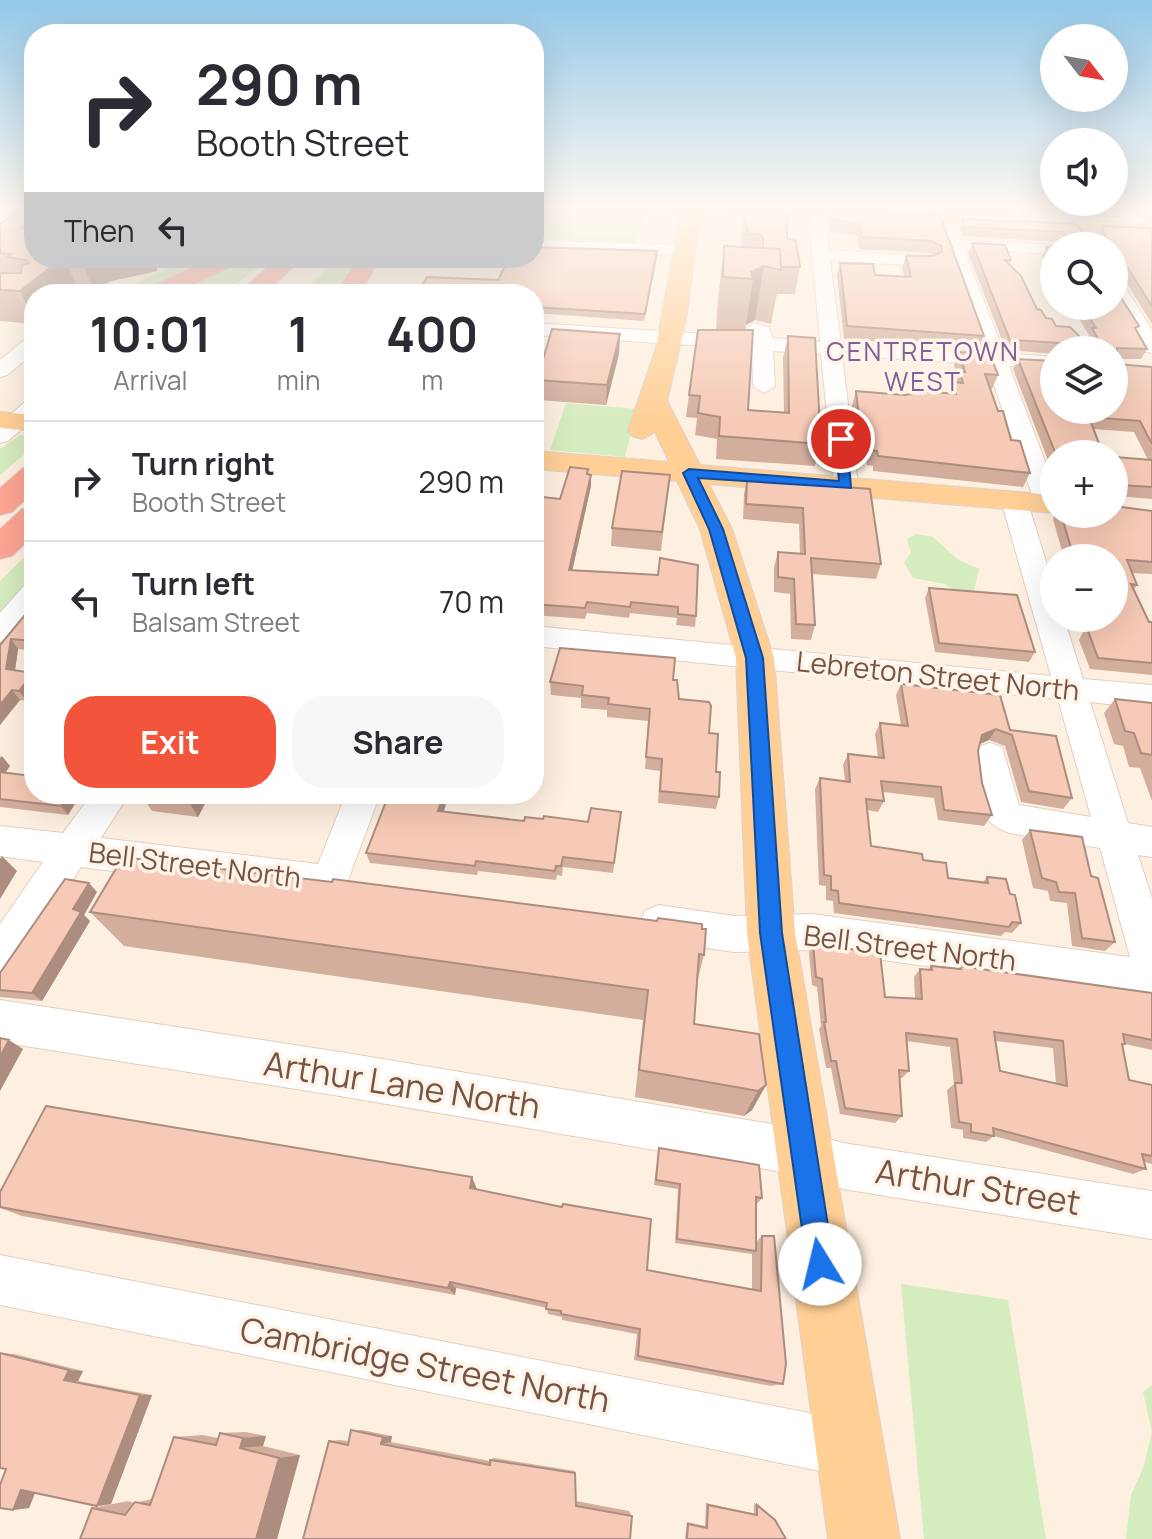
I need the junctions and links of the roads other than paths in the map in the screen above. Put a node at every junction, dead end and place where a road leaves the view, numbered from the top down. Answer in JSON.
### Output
{"nodes":[{"id":1,"x":681,"y":280,"type":"edge"},
{"id":2,"x":824,"y":280,"type":"edge"},
{"id":3,"x":967,"y":280,"type":"edge"},
{"id":4,"x":1128,"y":307,"type":"edge"},
{"id":5,"x":544,"y":330,"type":"edge"},
{"id":6,"x":671,"y":338,"type":"junction"},
{"id":7,"x":763,"y":344,"type":"junction"},
{"id":8,"x":1152,"y":347,"type":"edge"},
{"id":9,"x":832,"y":349,"type":"junction"},
{"id":10,"x":24,"y":351,"type":"edge"},
{"id":11,"x":997,"y":359,"type":"junction"},
{"id":12,"x":1040,"y":362,"type":"edge"},
{"id":13,"x":0,"y":371,"type":"edge"},
{"id":14,"x":764,"y":386,"type":"dead end"},
{"id":15,"x":655,"y":404,"type":"junction"},
{"id":16,"x":544,"y":461,"type":"edge"},
{"id":17,"x":610,"y":466,"type":"junction"},
{"id":18,"x":689,"y":473,"type":"junction"},
{"id":19,"x":1040,"y":474,"type":"edge"},
{"id":20,"x":846,"y":486,"type":"junction"},
{"id":21,"x":24,"y":498,"type":"edge"},
{"id":22,"x":1014,"y":500,"type":"junction"},
{"id":23,"x":1040,"y":502,"type":"edge"},
{"id":24,"x":10,"y":531,"type":"edge"},
{"id":25,"x":24,"y":604,"type":"edge"},
{"id":26,"x":0,"y":632,"type":"edge"},
{"id":27,"x":544,"y":637,"type":"edge"},
{"id":28,"x":755,"y":658,"type":"junction"},
{"id":29,"x":1068,"y":689,"type":"junction"},
{"id":30,"x":1152,"y":697,"type":"edge"},
{"id":31,"x":990,"y":756,"type":"dead end"},
{"id":32,"x":105,"y":804,"type":"edge"},
{"id":33,"x":361,"y":804,"type":"edge"},
{"id":34,"x":1113,"y":837,"type":"junction"},
{"id":35,"x":0,"y":841,"type":"edge"},
{"id":36,"x":1152,"y":842,"type":"edge"},
{"id":37,"x":74,"y":849,"type":"junction"},
{"id":38,"x":624,"y":919,"type":"edge"},
{"id":39,"x":771,"y":933,"type":"junction"},
{"id":40,"x":0,"y":959,"type":"edge"},
{"id":41,"x":1152,"y":962,"type":"edge"},
{"id":42,"x":1152,"y":979,"type":"edge"},
{"id":43,"x":0,"y":1021,"type":"edge"},
{"id":44,"x":804,"y":1155,"type":"junction"},
{"id":45,"x":1152,"y":1215,"type":"edge"},
{"id":46,"x":0,"y":1280,"type":"edge"},
{"id":47,"x":850,"y":1449,"type":"junction"},
{"id":48,"x":864,"y":1539,"type":"edge"}],
"edges":[{"from":1,"to":6,"type":"main road"},
{"from":2,"to":9,"type":"street"},
{"from":3,"to":11,"type":"street"},
{"from":4,"to":8,"type":"street"},
{"from":5,"to":6,"type":"street"},
{"from":6,"to":7,"type":"street"},
{"from":6,"to":15,"type":"main road"},
{"from":7,"to":9,"type":"street"},
{"from":7,"to":14,"type":"street"},
{"from":9,"to":11,"type":"street"},
{"from":9,"to":20,"type":"street"},
{"from":10,"to":13,"type":"street"},
{"from":11,"to":12,"type":"street"},
{"from":11,"to":19,"type":"street"},
{"from":15,"to":17,"type":"main road"},
{"from":15,"to":18,"type":"main road"},
{"from":16,"to":17,"type":"main road"},
{"from":17,"to":18,"type":"main road"},
{"from":18,"to":20,"type":"main road"},
{"from":18,"to":28,"type":"main road"},
{"from":20,"to":22,"type":"main road"},
{"from":21,"to":24,"type":"highway"},
{"from":22,"to":23,"type":"main road"},
{"from":22,"to":29,"type":"street"},
{"from":25,"to":26,"type":"street"},
{"from":27,"to":28,"type":"street","name":"Lebreton Street North"},
{"from":28,"to":29,"type":"street","name":"Lebreton Street North"},
{"from":28,"to":39,"type":"main road"},
{"from":29,"to":30,"type":"street","name":"Lebreton Street North"},
{"from":29,"to":34,"type":"street"},
{"from":31,"to":34,"type":"street"},
{"from":32,"to":37,"type":"street"},
{"from":33,"to":37,"type":"street","name":"Bell Street North"},
{"from":34,"to":36,"type":"street"},
{"from":34,"to":41,"type":"street"},
{"from":35,"to":37,"type":"street","name":"Bell Street North"},
{"from":37,"to":40,"type":"street"},
{"from":38,"to":39,"type":"street","name":"Bell Street North"},
{"from":39,"to":42,"type":"street","name":"Bell Street North"},
{"from":39,"to":44,"type":"main road"},
{"from":43,"to":44,"type":"street","name":"Arthur Lane North"},
{"from":44,"to":45,"type":"street","name":"Arthur Street"},
{"from":44,"to":47,"type":"main road"},
{"from":46,"to":47,"type":"street","name":"Cambridge Street North"},
{"from":47,"to":48,"type":"main road"}]}
